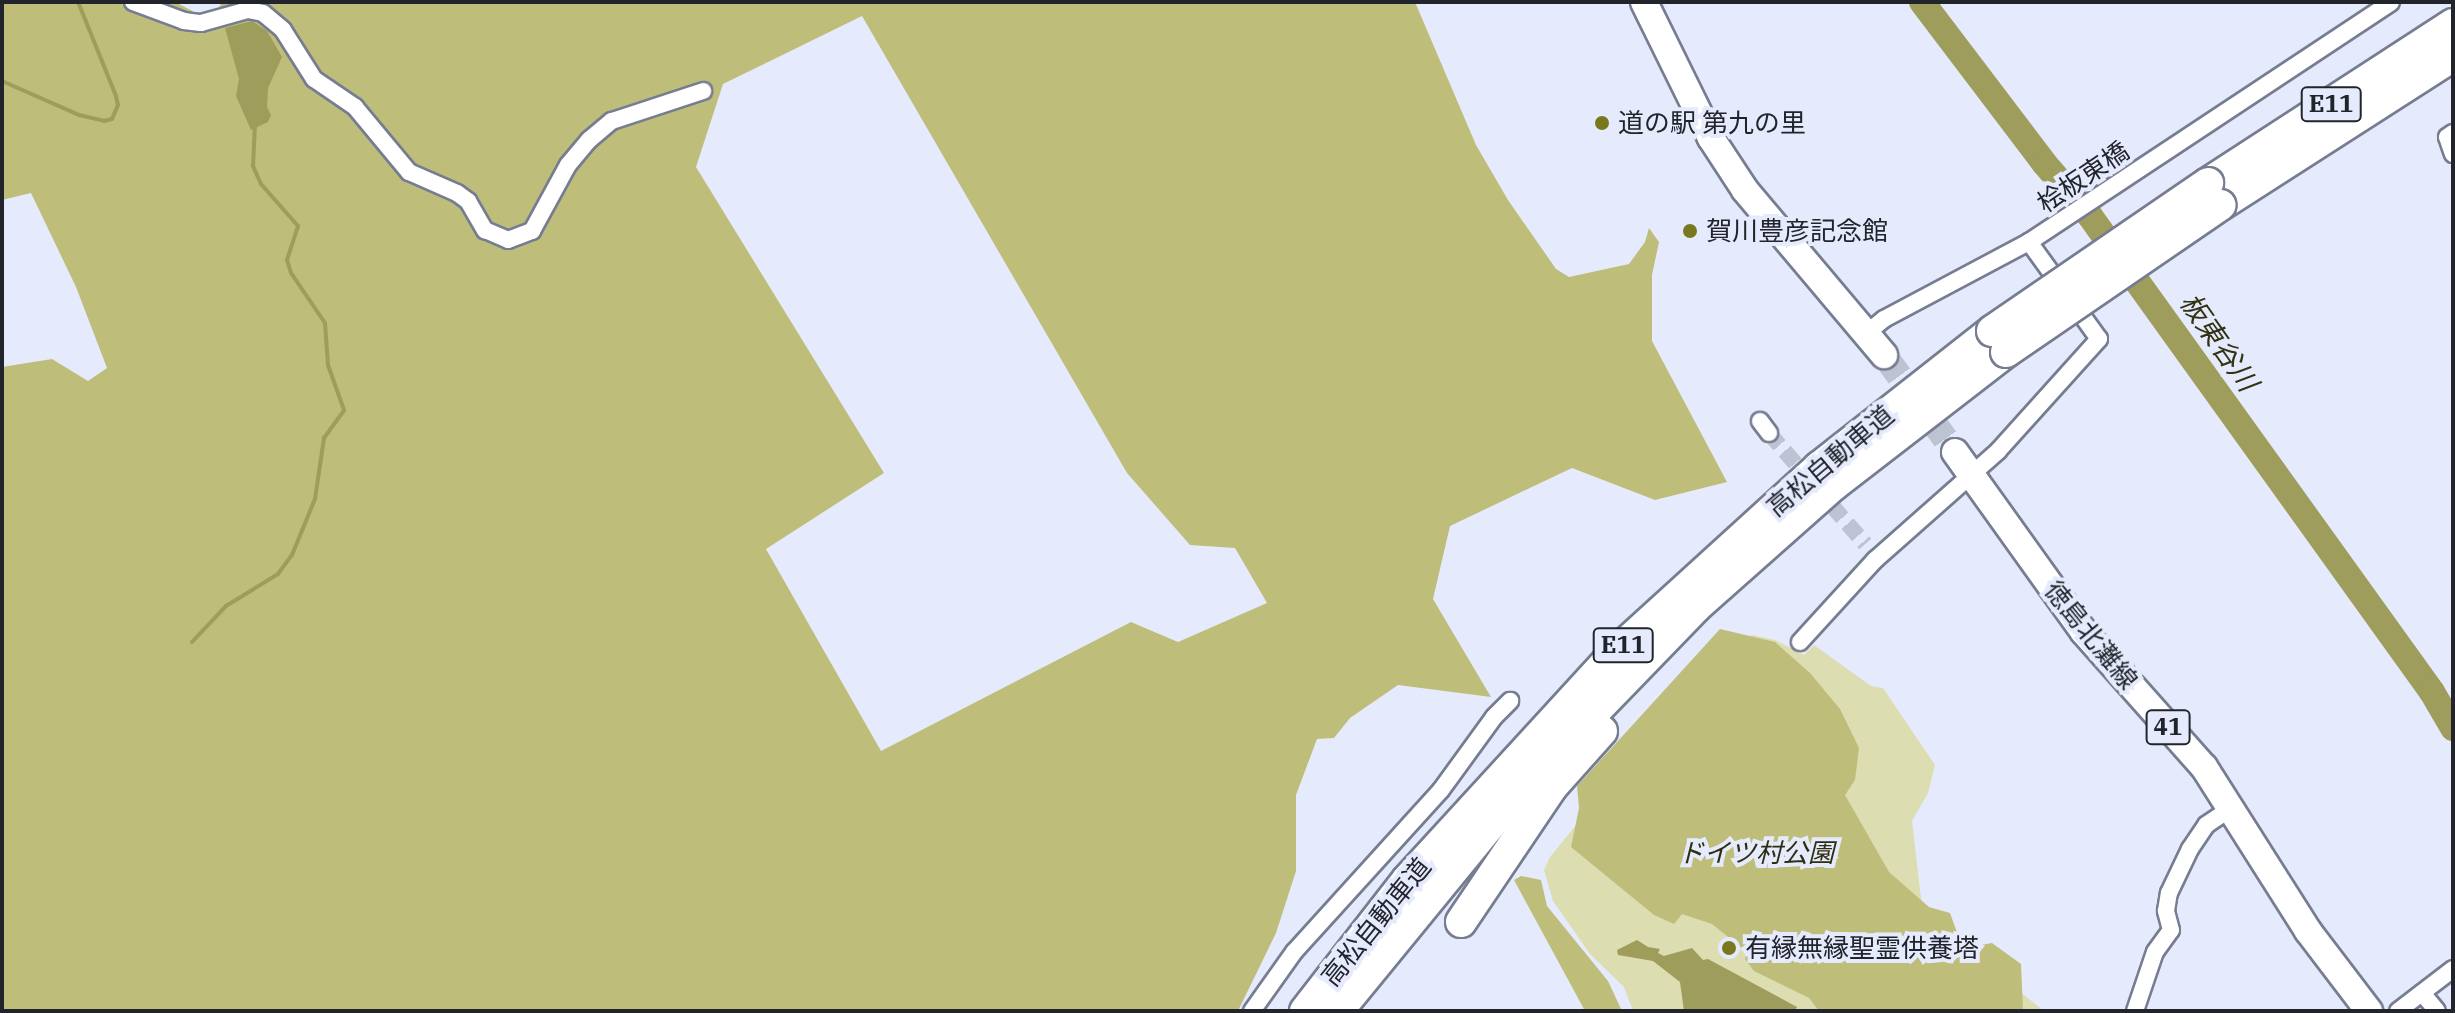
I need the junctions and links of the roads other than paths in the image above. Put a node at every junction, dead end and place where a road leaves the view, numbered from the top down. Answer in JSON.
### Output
{"nodes":[{"id":1,"x":133,"y":2,"type":"edge"},
{"id":2,"x":1644,"y":2,"type":"edge"},
{"id":3,"x":2391,"y":2,"type":"edge"},
{"id":4,"x":2453,"y":24,"type":"edge"},
{"id":5,"x":2453,"y":56,"type":"edge"},
{"id":6,"x":703,"y":91,"type":"dead end"},
{"id":7,"x":2453,"y":133,"type":"edge"},
{"id":8,"x":2453,"y":154,"type":"edge"},
{"id":9,"x":2214,"y":194,"type":"junction"},
{"id":10,"x":2031,"y":240,"type":"junction"},
{"id":11,"x":1868,"y":332,"type":"junction"},
{"id":12,"x":1999,"y":342,"type":"junction"},
{"id":13,"x":1884,"y":355,"type":"tunnel mouth"},
{"id":14,"x":1955,"y":452,"type":"tunnel mouth"},
{"id":15,"x":1970,"y":475,"type":"junction"},
{"id":16,"x":1834,"y":485,"type":"junction"},
{"id":17,"x":1865,"y":544,"type":"tunnel mouth"},
{"id":18,"x":1877,"y":558,"type":"junction"},
{"id":19,"x":1800,"y":642,"type":"dead end"},
{"id":20,"x":1510,"y":701,"type":"dead end"},
{"id":21,"x":2233,"y":807,"type":"junction"},
{"id":22,"x":1461,"y":922,"type":"dead end"},
{"id":23,"x":1346,"y":957,"type":"junction"},
{"id":24,"x":2453,"y":969,"type":"edge"},
{"id":25,"x":2422,"y":993,"type":"junction"},
{"id":26,"x":1252,"y":1011,"type":"edge"},
{"id":27,"x":1289,"y":1011,"type":"edge"},
{"id":28,"x":1305,"y":1011,"type":"edge"},
{"id":29,"x":1338,"y":1011,"type":"edge"},
{"id":30,"x":2135,"y":1011,"type":"edge"},
{"id":31,"x":2369,"y":1011,"type":"edge"},
{"id":32,"x":2398,"y":1011,"type":"edge"},
{"id":33,"x":2437,"y":1011,"type":"edge"}],
"edges":[{"from":1,"to":6,"type":"street"},
{"from":2,"to":11,"type":"main road"},
{"from":3,"to":10,"type":"street","name":"桧板東橋"},
{"from":4,"to":9,"type":"highway","name":"高松自動車道","number":"E11"},
{"from":5,"to":9,"type":"highway","name":"高松自動車道","number":"E11"},
{"from":7,"to":8,"type":"street"},
{"from":9,"to":12,"type":"highway","name":"高松自動車道","number":"E11","bridge":true},
{"from":10,"to":11,"type":"street","name":"桧板東橋"},
{"from":10,"to":15,"type":"street"},
{"from":11,"to":13,"type":"main road"},
{"from":12,"to":16,"type":"highway","name":"高松自動車道","number":"E11"},
{"from":12,"to":23,"type":"highway","name":"高松自動車道","number":"E11"},
{"from":14,"to":15,"type":"main road","name":"徳島北灘線","number":"41"},
{"from":15,"to":18,"type":"street"},
{"from":15,"to":21,"type":"main road","name":"徳島北灘線","number":"41"},
{"from":16,"to":22,"type":"highway"},
{"from":16,"to":29,"type":"highway","name":"高松自動車道","number":"E11"},
{"from":17,"to":18,"type":"street"},
{"from":18,"to":19,"type":"street"},
{"from":20,"to":26,"type":"street"},
{"from":21,"to":30,"type":"street"},
{"from":21,"to":31,"type":"main road","name":"徳島北灘線","number":"41"},
{"from":23,"to":27,"type":"highway"},
{"from":23,"to":28,"type":"highway","name":"高松自動車道","number":"E11"},
{"from":24,"to":25,"type":"street"},
{"from":25,"to":32,"type":"street"},
{"from":25,"to":33,"type":"street"}]}
